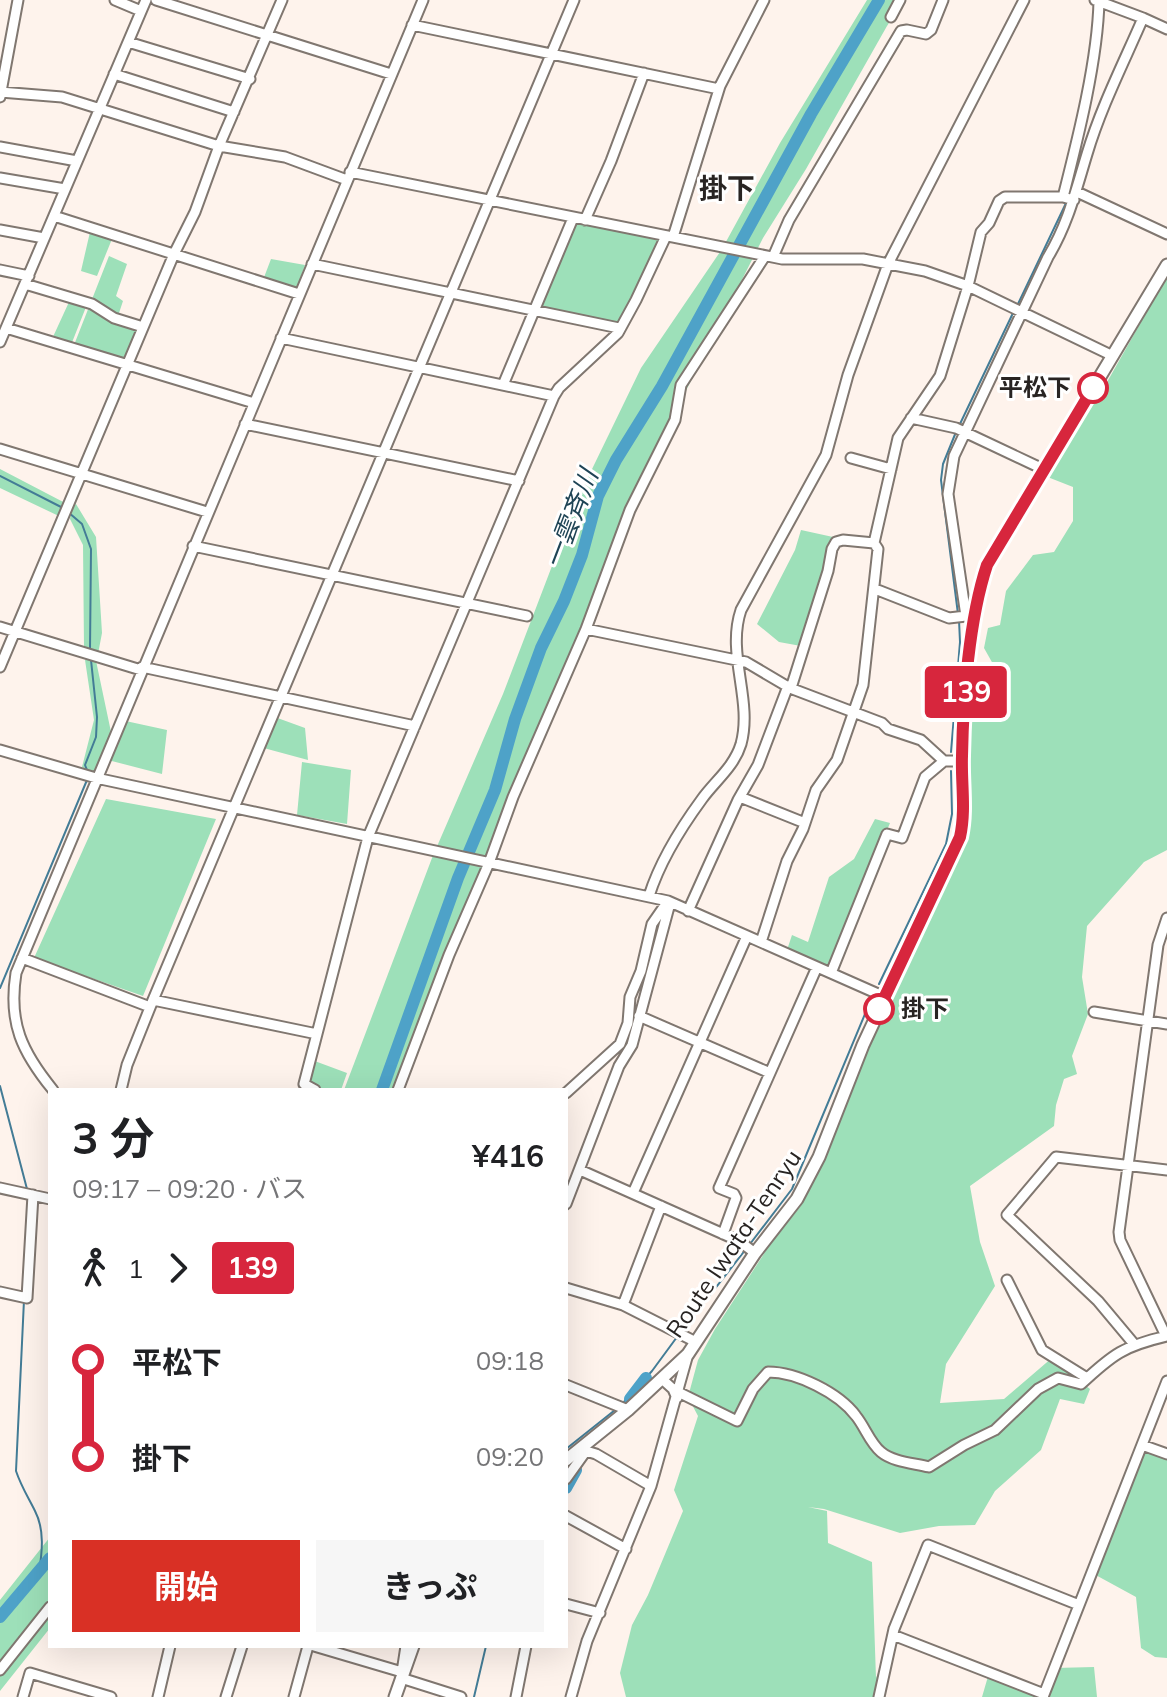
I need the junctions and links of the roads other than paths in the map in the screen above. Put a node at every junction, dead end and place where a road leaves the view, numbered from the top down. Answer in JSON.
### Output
{"nodes":[{"id":1,"x":18,"y":0,"type":"edge"},
{"id":2,"x":115,"y":0,"type":"edge"},
{"id":3,"x":146,"y":0,"type":"edge"},
{"id":4,"x":156,"y":0,"type":"edge"},
{"id":5,"x":282,"y":0,"type":"edge"},
{"id":6,"x":423,"y":0,"type":"edge"},
{"id":7,"x":574,"y":0,"type":"edge"},
{"id":8,"x":764,"y":0,"type":"edge"},
{"id":9,"x":900,"y":0,"type":"edge"},
{"id":10,"x":943,"y":0,"type":"edge"},
{"id":11,"x":1024,"y":0,"type":"edge"},
{"id":12,"x":1100,"y":1,"type":"edge"},
{"id":13,"x":141,"y":11,"type":"junction"},
{"id":14,"x":891,"y":17,"type":"dead end"},
{"id":15,"x":1143,"y":18,"type":"junction"},
{"id":16,"x":412,"y":25,"type":"junction"},
{"id":17,"x":1167,"y":29,"type":"edge"},
{"id":18,"x":267,"y":35,"type":"junction"},
{"id":19,"x":128,"y":42,"type":"junction"},
{"id":20,"x":552,"y":54,"type":"junction"},
{"id":21,"x":644,"y":73,"type":"junction"},
{"id":22,"x":114,"y":74,"type":"junction"},
{"id":23,"x":391,"y":74,"type":"junction"},
{"id":24,"x":250,"y":79,"type":"junction"},
{"id":25,"x":719,"y":89,"type":"junction"},
{"id":26,"x":0,"y":93,"type":"edge"},
{"id":27,"x":99,"y":109,"type":"junction"},
{"id":28,"x":234,"y":112,"type":"junction"},
{"id":29,"x":219,"y":146,"type":"junction"},
{"id":30,"x":0,"y":147,"type":"edge"},
{"id":31,"x":77,"y":161,"type":"junction"},
{"id":32,"x":348,"y":176,"type":"junction"},
{"id":33,"x":0,"y":178,"type":"edge"},
{"id":34,"x":65,"y":189,"type":"junction"},
{"id":35,"x":1076,"y":196,"type":"junction"},
{"id":36,"x":1063,"y":197,"type":"junction"},
{"id":37,"x":490,"y":201,"type":"junction"},
{"id":38,"x":54,"y":216,"type":"junction"},
{"id":39,"x":573,"y":218,"type":"junction"},
{"id":40,"x":585,"y":220,"type":"junction"},
{"id":41,"x":0,"y":230,"type":"edge"},
{"id":42,"x":1167,"y":234,"type":"edge"},
{"id":43,"x":670,"y":237,"type":"junction"},
{"id":44,"x":44,"y":238,"type":"junction"},
{"id":45,"x":174,"y":254,"type":"junction"},
{"id":46,"x":766,"y":256,"type":"junction"},
{"id":47,"x":312,"y":264,"type":"junction"},
{"id":48,"x":888,"y":264,"type":"junction"},
{"id":49,"x":1167,"y":265,"type":"edge"},
{"id":50,"x":0,"y":270,"type":"edge"},
{"id":51,"x":27,"y":280,"type":"junction"},
{"id":52,"x":968,"y":286,"type":"junction"},
{"id":53,"x":450,"y":292,"type":"junction"},
{"id":54,"x":299,"y":294,"type":"junction"},
{"id":55,"x":0,"y":309,"type":"edge"},
{"id":56,"x":534,"y":310,"type":"junction"},
{"id":57,"x":14,"y":311,"type":"junction"},
{"id":58,"x":1018,"y":311,"type":"junction"},
{"id":59,"x":143,"y":327,"type":"junction"},
{"id":60,"x":6,"y":328,"type":"junction"},
{"id":61,"x":619,"y":328,"type":"junction"},
{"id":62,"x":281,"y":338,"type":"junction"},
{"id":63,"x":0,"y":342,"type":"edge"},
{"id":64,"x":1113,"y":356,"type":"junction"},
{"id":65,"x":127,"y":365,"type":"junction"},
{"id":66,"x":420,"y":367,"type":"junction"},
{"id":67,"x":503,"y":385,"type":"junction"},
{"id":68,"x":554,"y":396,"type":"junction"},
{"id":69,"x":254,"y":403,"type":"junction"},
{"id":70,"x":911,"y":418,"type":"junction"},
{"id":71,"x":245,"y":424,"type":"junction"},
{"id":72,"x":961,"y":431,"type":"junction"},
{"id":73,"x":0,"y":449,"type":"edge"},
{"id":74,"x":383,"y":453,"type":"junction"},
{"id":75,"x":851,"y":458,"type":"dead end"},
{"id":76,"x":891,"y":469,"type":"junction"},
{"id":77,"x":1045,"y":470,"type":"junction"},
{"id":78,"x":81,"y":475,"type":"junction"},
{"id":79,"x":519,"y":481,"type":"junction"},
{"id":80,"x":207,"y":512,"type":"junction"},
{"id":81,"x":874,"y":543,"type":"junction"},
{"id":82,"x":193,"y":546,"type":"junction"},
{"id":83,"x":331,"y":575,"type":"junction"},
{"id":84,"x":875,"y":589,"type":"junction"},
{"id":85,"x":467,"y":603,"type":"junction"},
{"id":86,"x":527,"y":616,"type":"dead end"},
{"id":87,"x":965,"y":617,"type":"junction"},
{"id":88,"x":0,"y":627,"type":"edge"},
{"id":89,"x":586,"y":629,"type":"junction"},
{"id":90,"x":15,"y":632,"type":"junction"},
{"id":91,"x":738,"y":660,"type":"junction"},
{"id":92,"x":0,"y":667,"type":"edge"},
{"id":93,"x":142,"y":669,"type":"junction"},
{"id":94,"x":789,"y":687,"type":"junction"},
{"id":95,"x":281,"y":696,"type":"junction"},
{"id":96,"x":854,"y":711,"type":"junction"},
{"id":97,"x":415,"y":726,"type":"junction"},
{"id":98,"x":0,"y":750,"type":"edge"},
{"id":99,"x":944,"y":761,"type":"junction"},
{"id":100,"x":961,"y":761,"type":"junction"},
{"id":101,"x":96,"y":778,"type":"junction"},
{"id":102,"x":740,"y":797,"type":"junction"},
{"id":103,"x":233,"y":808,"type":"junction"},
{"id":104,"x":805,"y":823,"type":"junction"},
{"id":105,"x":368,"y":837,"type":"junction"},
{"id":106,"x":489,"y":863,"type":"junction"},
{"id":107,"x":649,"y":896,"type":"junction"},
{"id":108,"x":669,"y":902,"type":"junction"},
{"id":109,"x":688,"y":911,"type":"junction"},
{"id":110,"x":1167,"y":918,"type":"edge"},
{"id":111,"x":747,"y":936,"type":"junction"},
{"id":112,"x":761,"y":942,"type":"junction"},
{"id":113,"x":22,"y":958,"type":"junction"},
{"id":114,"x":817,"y":967,"type":"junction"},
{"id":115,"x":831,"y":973,"type":"junction"},
{"id":116,"x":885,"y":997,"type":"junction"},
{"id":117,"x":152,"y":1004,"type":"junction"},
{"id":118,"x":1094,"y":1012,"type":"dead end"},
{"id":119,"x":639,"y":1016,"type":"junction"},
{"id":120,"x":1148,"y":1021,"type":"junction"},
{"id":121,"x":1167,"y":1024,"type":"edge"},
{"id":122,"x":317,"y":1034,"type":"junction"},
{"id":123,"x":699,"y":1041,"type":"junction"},
{"id":124,"x":770,"y":1073,"type":"junction"},
{"id":125,"x":52,"y":1088,"type":"edge"},
{"id":126,"x":121,"y":1088,"type":"edge"},
{"id":127,"x":311,"y":1088,"type":"edge"},
{"id":128,"x":399,"y":1088,"type":"edge"},
{"id":129,"x":568,"y":1091,"type":"edge"},
{"id":130,"x":1129,"y":1165,"type":"junction"},
{"id":131,"x":580,"y":1170,"type":"junction"},
{"id":132,"x":1167,"y":1170,"type":"edge"},
{"id":133,"x":0,"y":1188,"type":"edge"},
{"id":134,"x":633,"y":1193,"type":"junction"},
{"id":135,"x":33,"y":1195,"type":"junction"},
{"id":136,"x":48,"y":1199,"type":"edge"},
{"id":137,"x":568,"y":1199,"type":"edge"},
{"id":138,"x":661,"y":1206,"type":"junction"},
{"id":139,"x":723,"y":1234,"type":"junction"},
{"id":140,"x":755,"y":1253,"type":"junction"},
{"id":141,"x":1007,"y":1280,"type":"dead end"},
{"id":142,"x":568,"y":1289,"type":"edge"},
{"id":143,"x":0,"y":1292,"type":"edge"},
{"id":144,"x":623,"y":1305,"type":"junction"},
{"id":145,"x":1166,"y":1336,"type":"edge"},
{"id":146,"x":694,"y":1341,"type":"junction"},
{"id":147,"x":1134,"y":1344,"type":"junction"},
{"id":148,"x":688,"y":1354,"type":"junction"},
{"id":149,"x":1087,"y":1378,"type":"junction"},
{"id":150,"x":662,"y":1379,"type":"junction"},
{"id":151,"x":1167,"y":1381,"type":"edge"},
{"id":152,"x":568,"y":1386,"type":"edge"},
{"id":153,"x":678,"y":1395,"type":"junction"},
{"id":154,"x":628,"y":1410,"type":"junction"},
{"id":155,"x":1142,"y":1445,"type":"junction"},
{"id":156,"x":584,"y":1449,"type":"junction"},
{"id":157,"x":1167,"y":1454,"type":"edge"},
{"id":158,"x":568,"y":1459,"type":"edge"},
{"id":159,"x":568,"y":1476,"type":"edge"},
{"id":160,"x":651,"y":1486,"type":"junction"},
{"id":161,"x":568,"y":1517,"type":"edge"},
{"id":162,"x":626,"y":1549,"type":"junction"},
{"id":163,"x":568,"y":1605,"type":"edge"},
{"id":164,"x":1079,"y":1605,"type":"junction"},
{"id":165,"x":48,"y":1610,"type":"edge"},
{"id":166,"x":600,"y":1613,"type":"junction"},
{"id":167,"x":893,"y":1635,"type":"junction"},
{"id":168,"x":170,"y":1648,"type":"edge"},
{"id":169,"x":241,"y":1648,"type":"edge"},
{"id":170,"x":310,"y":1648,"type":"edge"},
{"id":171,"x":317,"y":1648,"type":"edge"},
{"id":172,"x":406,"y":1648,"type":"edge"},
{"id":173,"x":412,"y":1648,"type":"edge"},
{"id":174,"x":526,"y":1648,"type":"edge"},
{"id":175,"x":0,"y":1670,"type":"edge"},
{"id":176,"x":402,"y":1675,"type":"junction"},
{"id":177,"x":1044,"y":1696,"type":"edge"},
{"id":178,"x":23,"y":1697,"type":"edge"},
{"id":179,"x":111,"y":1697,"type":"edge"},
{"id":180,"x":158,"y":1697,"type":"edge"},
{"id":181,"x":226,"y":1697,"type":"edge"},
{"id":182,"x":294,"y":1697,"type":"edge"},
{"id":183,"x":395,"y":1697,"type":"edge"},
{"id":184,"x":461,"y":1697,"type":"edge"},
{"id":185,"x":516,"y":1697,"type":"edge"},
{"id":186,"x":571,"y":1697,"type":"edge"},
{"id":187,"x":879,"y":1697,"type":"edge"}],
"edges":[{"from":1,"to":26,"type":"street"},
{"from":2,"to":13,"type":"street"},
{"from":3,"to":13,"type":"street"},
{"from":4,"to":18,"type":"street"},
{"from":5,"to":18,"type":"street"},
{"from":6,"to":16,"type":"street"},
{"from":7,"to":20,"type":"street"},
{"from":8,"to":25,"type":"street"},
{"from":9,"to":14,"type":"street"},
{"from":10,"to":46,"type":"street"},
{"from":11,"to":48,"type":"street"},
{"from":12,"to":15,"type":"street"},
{"from":12,"to":36,"type":"street"},
{"from":13,"to":19,"type":"street"},
{"from":15,"to":17,"type":"street"},
{"from":15,"to":35,"type":"street"},
{"from":16,"to":20,"type":"street"},
{"from":16,"to":23,"type":"street"},
{"from":18,"to":23,"type":"street"},
{"from":18,"to":24,"type":"street"},
{"from":19,"to":22,"type":"street"},
{"from":19,"to":24,"type":"street"},
{"from":20,"to":21,"type":"street"},
{"from":20,"to":37,"type":"street"},
{"from":21,"to":25,"type":"street"},
{"from":21,"to":40,"type":"street"},
{"from":22,"to":27,"type":"street"},
{"from":22,"to":28,"type":"street"},
{"from":23,"to":32,"type":"street"},
{"from":24,"to":28,"type":"street"},
{"from":25,"to":43,"type":"street"},
{"from":26,"to":27,"type":"street"},
{"from":27,"to":29,"type":"street"},
{"from":27,"to":31,"type":"street"},
{"from":28,"to":29,"type":"street"},
{"from":29,"to":32,"type":"street"},
{"from":29,"to":45,"type":"street"},
{"from":30,"to":31,"type":"street"},
{"from":31,"to":34,"type":"street"},
{"from":32,"to":37,"type":"street"},
{"from":32,"to":47,"type":"street"},
{"from":33,"to":34,"type":"street"},
{"from":34,"to":38,"type":"street"},
{"from":35,"to":36,"type":"street"},
{"from":35,"to":42,"type":"street"},
{"from":35,"to":58,"type":"street"},
{"from":36,"to":52,"type":"street"},
{"from":37,"to":39,"type":"street"},
{"from":37,"to":53,"type":"street"},
{"from":38,"to":44,"type":"street"},
{"from":38,"to":45,"type":"street"},
{"from":39,"to":40,"type":"street"},
{"from":39,"to":56,"type":"street"},
{"from":40,"to":43,"type":"street"},
{"from":41,"to":44,"type":"street"},
{"from":43,"to":46,"type":"street"},
{"from":43,"to":61,"type":"street"},
{"from":44,"to":51,"type":"street"},
{"from":45,"to":54,"type":"street"},
{"from":45,"to":59,"type":"street"},
{"from":46,"to":48,"type":"street"},
{"from":46,"to":89,"type":"street"},
{"from":47,"to":53,"type":"street"},
{"from":47,"to":54,"type":"street"},
{"from":48,"to":52,"type":"street"},
{"from":48,"to":91,"type":"street"},
{"from":49,"to":64,"type":"main road","name":"Route Iwata-Tenryu"},
{"from":50,"to":51,"type":"street"},
{"from":51,"to":57,"type":"street"},
{"from":51,"to":59,"type":"street"},
{"from":52,"to":58,"type":"street"},
{"from":52,"to":70,"type":"street"},
{"from":53,"to":56,"type":"street"},
{"from":53,"to":66,"type":"street"},
{"from":54,"to":62,"type":"street"},
{"from":55,"to":57,"type":"street"},
{"from":56,"to":61,"type":"street"},
{"from":56,"to":67,"type":"street"},
{"from":57,"to":60,"type":"street"},
{"from":58,"to":64,"type":"street"},
{"from":58,"to":72,"type":"street"},
{"from":59,"to":65,"type":"street"},
{"from":60,"to":63,"type":"street"},
{"from":60,"to":65,"type":"street"},
{"from":61,"to":68,"type":"street"},
{"from":62,"to":66,"type":"street"},
{"from":62,"to":69,"type":"street"},
{"from":64,"to":77,"type":"main road","name":"Route Iwata-Tenryu"},
{"from":65,"to":69,"type":"street"},
{"from":65,"to":78,"type":"street"},
{"from":66,"to":67,"type":"street"},
{"from":66,"to":74,"type":"street"},
{"from":67,"to":68,"type":"street"},
{"from":68,"to":79,"type":"street"},
{"from":69,"to":71,"type":"street"},
{"from":70,"to":72,"type":"street"},
{"from":70,"to":76,"type":"street"},
{"from":71,"to":74,"type":"street"},
{"from":71,"to":80,"type":"street"},
{"from":72,"to":77,"type":"street"},
{"from":72,"to":87,"type":"street"},
{"from":73,"to":78,"type":"street"},
{"from":74,"to":79,"type":"street"},
{"from":74,"to":83,"type":"street"},
{"from":75,"to":76,"type":"street"},
{"from":76,"to":81,"type":"street"},
{"from":77,"to":87,"type":"main road","name":"Route Iwata-Tenryu"},
{"from":78,"to":80,"type":"street"},
{"from":78,"to":90,"type":"street"},
{"from":79,"to":85,"type":"street"},
{"from":80,"to":82,"type":"street"},
{"from":81,"to":84,"type":"street"},
{"from":81,"to":94,"type":"street"},
{"from":82,"to":83,"type":"street"},
{"from":82,"to":93,"type":"street"},
{"from":83,"to":85,"type":"street"},
{"from":83,"to":95,"type":"street"},
{"from":84,"to":87,"type":"street"},
{"from":84,"to":96,"type":"street"},
{"from":85,"to":86,"type":"street"},
{"from":85,"to":97,"type":"street"},
{"from":87,"to":100,"type":"main road","name":"Route Iwata-Tenryu"},
{"from":88,"to":90,"type":"street"},
{"from":89,"to":91,"type":"street"},
{"from":89,"to":106,"type":"street"},
{"from":90,"to":92,"type":"street"},
{"from":90,"to":93,"type":"street"},
{"from":91,"to":94,"type":"street"},
{"from":91,"to":107,"type":"street"},
{"from":93,"to":95,"type":"street"},
{"from":93,"to":101,"type":"street"},
{"from":94,"to":96,"type":"street"},
{"from":94,"to":102,"type":"street"},
{"from":95,"to":97,"type":"street"},
{"from":95,"to":103,"type":"street"},
{"from":96,"to":99,"type":"street"},
{"from":96,"to":104,"type":"street"},
{"from":97,"to":105,"type":"street"},
{"from":98,"to":101,"type":"street"},
{"from":99,"to":100,"type":"street"},
{"from":99,"to":115,"type":"street"},
{"from":100,"to":116,"type":"main road","name":"Route Iwata-Tenryu"},
{"from":101,"to":103,"type":"street"},
{"from":101,"to":113,"type":"street"},
{"from":102,"to":104,"type":"street"},
{"from":102,"to":109,"type":"street"},
{"from":103,"to":105,"type":"street"},
{"from":103,"to":117,"type":"street"},
{"from":104,"to":112,"type":"street"},
{"from":105,"to":106,"type":"street"},
{"from":105,"to":122,"type":"street"},
{"from":106,"to":107,"type":"street"},
{"from":106,"to":128,"type":"street"},
{"from":107,"to":108,"type":"street"},
{"from":108,"to":109,"type":"street"},
{"from":108,"to":119,"type":"street"},
{"from":108,"to":129,"type":"street"},
{"from":109,"to":111,"type":"street"},
{"from":110,"to":120,"type":"street"},
{"from":111,"to":112,"type":"street"},
{"from":111,"to":123,"type":"street"},
{"from":112,"to":114,"type":"street"},
{"from":113,"to":117,"type":"street"},
{"from":113,"to":125,"type":"street"},
{"from":114,"to":115,"type":"street"},
{"from":114,"to":124,"type":"street"},
{"from":115,"to":116,"type":"street"},
{"from":116,"to":140,"type":"main road","name":"Route Iwata-Tenryu"},
{"from":117,"to":122,"type":"street"},
{"from":117,"to":126,"type":"street"},
{"from":118,"to":120,"type":"street"},
{"from":119,"to":123,"type":"street"},
{"from":119,"to":131,"type":"street"},
{"from":120,"to":121,"type":"street"},
{"from":120,"to":130,"type":"street"},
{"from":122,"to":127,"type":"street"},
{"from":123,"to":124,"type":"street"},
{"from":123,"to":134,"type":"street"},
{"from":124,"to":139,"type":"street"},
{"from":130,"to":132,"type":"street"},
{"from":130,"to":145,"type":"street"},
{"from":130,"to":147,"type":"street"},
{"from":131,"to":134,"type":"street"},
{"from":131,"to":137,"type":"street"},
{"from":133,"to":135,"type":"street"},
{"from":134,"to":138,"type":"street"},
{"from":135,"to":136,"type":"street"},
{"from":135,"to":143,"type":"street"},
{"from":138,"to":139,"type":"street"},
{"from":138,"to":144,"type":"street"},
{"from":139,"to":140,"type":"street"},
{"from":140,"to":146,"type":"main road","name":"Route Iwata-Tenryu"},
{"from":141,"to":149,"type":"street"},
{"from":142,"to":144,"type":"street"},
{"from":144,"to":146,"type":"street"},
{"from":145,"to":147,"type":"street"},
{"from":146,"to":148,"type":"main road","name":"Route Iwata-Tenryu"},
{"from":147,"to":149,"type":"street"},
{"from":148,"to":150,"type":"main road","name":"Route Iwata-Tenryu"},
{"from":148,"to":153,"type":"street"},
{"from":149,"to":153,"type":"street"},
{"from":150,"to":153,"type":"street"},
{"from":150,"to":154,"type":"main road","name":"Route Iwata-Tenryu"},
{"from":151,"to":155,"type":"street"},
{"from":152,"to":154,"type":"street"},
{"from":153,"to":160,"type":"street"},
{"from":154,"to":156,"type":"main road","name":"Route Iwata-Tenryu"},
{"from":155,"to":157,"type":"street"},
{"from":155,"to":164,"type":"street"},
{"from":156,"to":158,"type":"main road","name":"Route Iwata-Tenryu"},
{"from":156,"to":159,"type":"street"},
{"from":156,"to":160,"type":"street"},
{"from":160,"to":162,"type":"street"},
{"from":161,"to":162,"type":"street"},
{"from":162,"to":166,"type":"street"},
{"from":163,"to":166,"type":"street"},
{"from":164,"to":167,"type":"street"},
{"from":164,"to":177,"type":"street"},
{"from":165,"to":175,"type":"street"},
{"from":166,"to":186,"type":"street"},
{"from":167,"to":177,"type":"street"},
{"from":167,"to":187,"type":"street"},
{"from":168,"to":180,"type":"street"},
{"from":169,"to":181,"type":"street"},
{"from":170,"to":182,"type":"street"},
{"from":171,"to":176,"type":"street"},
{"from":172,"to":176,"type":"street"},
{"from":173,"to":176,"type":"main road"},
{"from":174,"to":185,"type":"street"},
{"from":176,"to":183,"type":"main road"},
{"from":176,"to":184,"type":"street"},
{"from":178,"to":179,"type":"street"}]}
